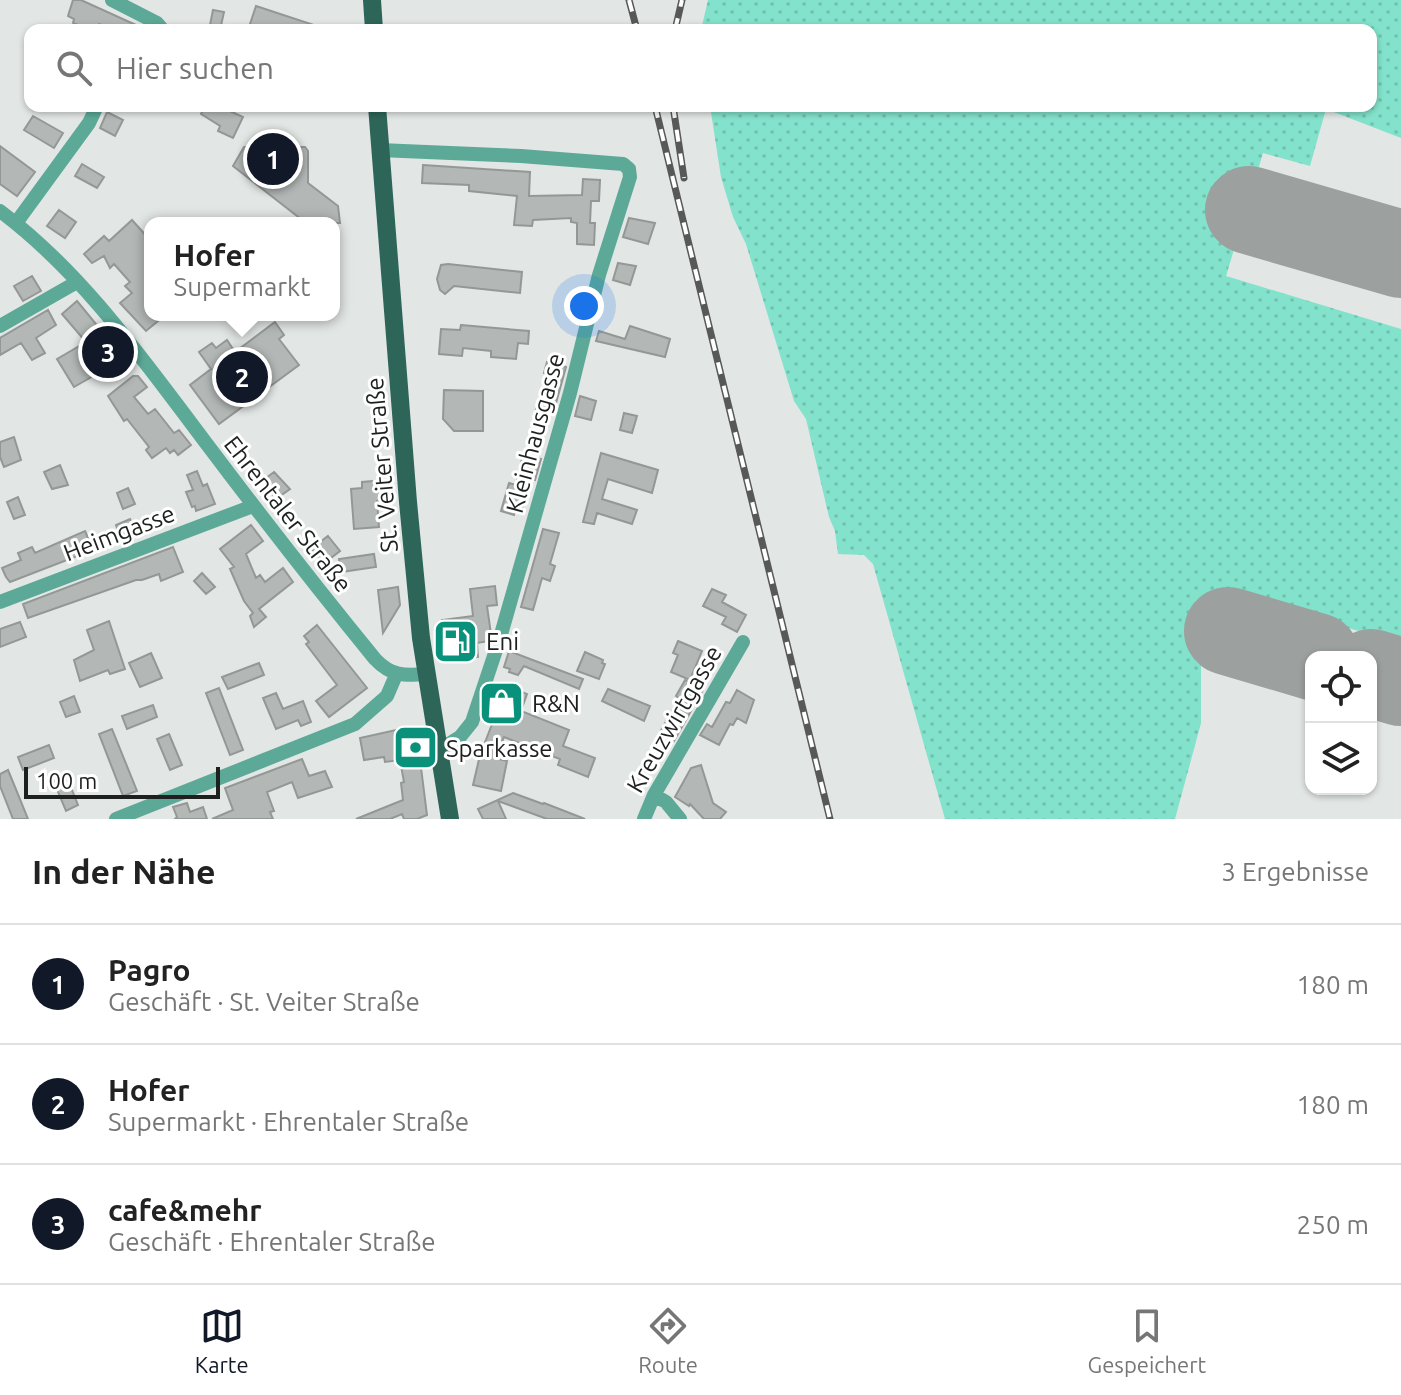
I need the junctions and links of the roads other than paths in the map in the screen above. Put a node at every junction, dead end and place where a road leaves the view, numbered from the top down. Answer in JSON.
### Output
{"nodes":[{"id":1,"x":112,"y":0,"type":"edge"},
{"id":2,"x":372,"y":0,"type":"edge"},
{"id":3,"x":158,"y":24,"type":"edge"},
{"id":4,"x":374,"y":24,"type":"edge"},
{"id":5,"x":94,"y":112,"type":"edge"},
{"id":6,"x":377,"y":112,"type":"edge"},
{"id":7,"x":379,"y":150,"type":"junction"},
{"id":8,"x":0,"y":211,"type":"edge"},
{"id":9,"x":16,"y":223,"type":"junction"},
{"id":10,"x":77,"y":282,"type":"junction"},
{"id":11,"x":0,"y":326,"type":"edge"},
{"id":12,"x":253,"y":506,"type":"junction"},
{"id":13,"x":0,"y":602,"type":"edge"},
{"id":14,"x":743,"y":642,"type":"dead end"},
{"id":15,"x":427,"y":674,"type":"junction"},
{"id":16,"x":396,"y":675,"type":"junction"},
{"id":17,"x":438,"y":751,"type":"junction"},
{"id":18,"x":654,"y":795,"type":"junction"},
{"id":19,"x":116,"y":819,"type":"edge"},
{"id":20,"x":450,"y":819,"type":"edge"},
{"id":21,"x":644,"y":819,"type":"edge"},
{"id":22,"x":680,"y":819,"type":"edge"}],
"edges":[{"from":1,"to":3,"type":"street"},
{"from":2,"to":4,"type":"main road"},
{"from":5,"to":9,"type":"street"},
{"from":6,"to":7,"type":"main road","name":"St. Veiter Straße"},
{"from":7,"to":15,"type":"main road","name":"St. Veiter Straße"},
{"from":7,"to":17,"type":"street","name":"Kleinhausgasse"},
{"from":8,"to":9,"type":"street","name":"Ehrentaler Straße"},
{"from":9,"to":10,"type":"street","name":"Ehrentaler Straße"},
{"from":10,"to":11,"type":"street"},
{"from":10,"to":12,"type":"street","name":"Ehrentaler Straße"},
{"from":12,"to":13,"type":"street","name":"Heimgasse"},
{"from":12,"to":16,"type":"street","name":"Ehrentaler Straße"},
{"from":14,"to":18,"type":"street","name":"Kreuzwirtgasse"},
{"from":15,"to":16,"type":"street"},
{"from":15,"to":17,"type":"main road","name":"St. Veiter Straße"},
{"from":16,"to":19,"type":"street"},
{"from":17,"to":20,"type":"main road","name":"St. Veiter Straße"},
{"from":18,"to":21,"type":"street","name":"Kreuzwirtgasse"},
{"from":18,"to":22,"type":"street"}]}
